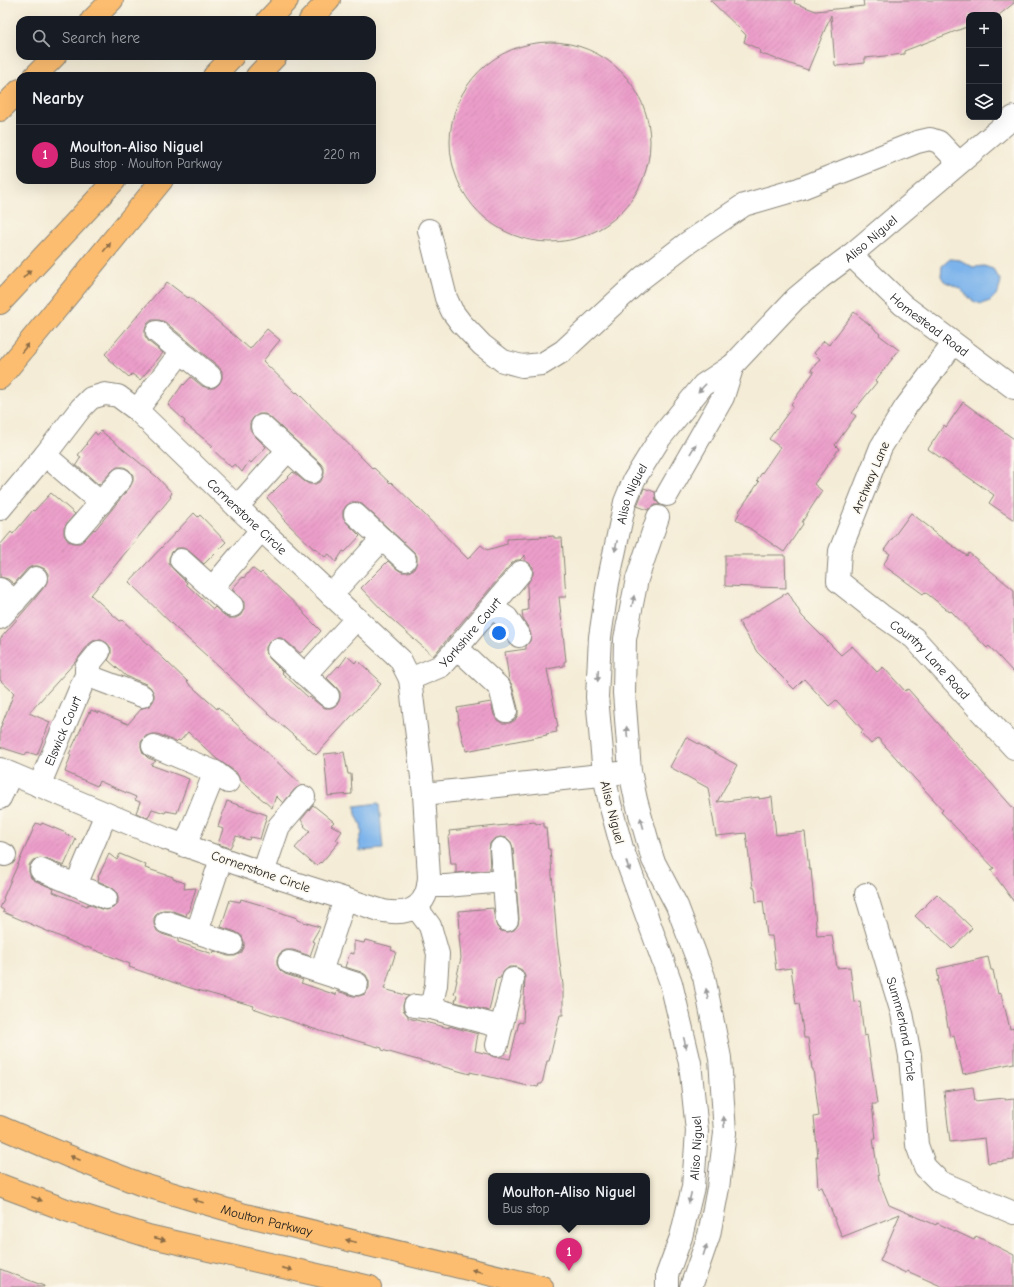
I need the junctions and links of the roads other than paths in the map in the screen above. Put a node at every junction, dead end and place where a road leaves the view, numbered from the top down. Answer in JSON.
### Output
{"nodes":[{"id":1,"x":112,"y":0,"type":"edge"},
{"id":2,"x":287,"y":0,"type":"edge"},
{"id":3,"x":329,"y":0,"type":"edge"},
{"id":4,"x":96,"y":16,"type":"edge"},
{"id":5,"x":272,"y":16,"type":"edge"},
{"id":6,"x":314,"y":16,"type":"edge"},
{"id":7,"x":51,"y":60,"type":"edge"},
{"id":8,"x":230,"y":60,"type":"edge"},
{"id":9,"x":272,"y":60,"type":"edge"},
{"id":10,"x":39,"y":72,"type":"edge"},
{"id":11,"x":218,"y":72,"type":"edge"},
{"id":12,"x":261,"y":72,"type":"edge"},
{"id":13,"x":16,"y":94,"type":"edge"},
{"id":14,"x":0,"y":110,"type":"edge"},
{"id":15,"x":1014,"y":117,"type":"edge"},
{"id":16,"x":959,"y":163,"type":"junction"},
{"id":17,"x":111,"y":184,"type":"edge"},
{"id":18,"x":159,"y":184,"type":"edge"},
{"id":19,"x":429,"y":230,"type":"dead end"},
{"id":20,"x":851,"y":255,"type":"junction"},
{"id":21,"x":0,"y":303,"type":"edge"},
{"id":22,"x":157,"y":332,"type":"dead end"},
{"id":23,"x":953,"y":344,"type":"junction"},
{"id":24,"x":181,"y":352,"type":"junction"},
{"id":25,"x":733,"y":365,"type":"junction"},
{"id":26,"x":210,"y":376,"type":"dead end"},
{"id":27,"x":0,"y":378,"type":"edge"},
{"id":28,"x":1014,"y":388,"type":"edge"},
{"id":29,"x":137,"y":410,"type":"junction"},
{"id":30,"x":262,"y":426,"type":"dead end"},
{"id":31,"x":288,"y":450,"type":"junction"},
{"id":32,"x":45,"y":455,"type":"junction"},
{"id":33,"x":645,"y":462,"type":"junction"},
{"id":34,"x":312,"y":472,"type":"dead end"},
{"id":35,"x":121,"y":479,"type":"dead end"},
{"id":36,"x":101,"y":503,"type":"junction"},
{"id":37,"x":237,"y":506,"type":"junction"},
{"id":38,"x":0,"y":509,"type":"edge"},
{"id":39,"x":355,"y":514,"type":"dead end"},
{"id":40,"x":658,"y":516,"type":"dead end"},
{"id":41,"x":261,"y":530,"type":"junction"},
{"id":42,"x":76,"y":531,"type":"dead end"},
{"id":43,"x":382,"y":539,"type":"junction"},
{"id":44,"x":181,"y":560,"type":"dead end"},
{"id":45,"x":405,"y":560,"type":"dead end"},
{"id":46,"x":521,"y":572,"type":"dead end"},
{"id":47,"x":36,"y":578,"type":"dead end"},
{"id":48,"x":838,"y":581,"type":"joint"},
{"id":49,"x":212,"y":588,"type":"junction"},
{"id":50,"x":7,"y":595,"type":"edge"},
{"id":51,"x":331,"y":595,"type":"junction"},
{"id":52,"x":232,"y":606,"type":"dead end"},
{"id":53,"x":492,"y":608,"type":"junction"},
{"id":54,"x":0,"y":618,"type":"edge"},
{"id":55,"x":356,"y":618,"type":"junction"},
{"id":56,"x":519,"y":636,"type":"dead end"},
{"id":57,"x":600,"y":637,"type":"junction"},
{"id":58,"x":625,"y":639,"type":"junction"},
{"id":59,"x":458,"y":648,"type":"junction"},
{"id":60,"x":278,"y":650,"type":"dead end"},
{"id":61,"x":99,"y":652,"type":"dead end"},
{"id":62,"x":86,"y":675,"type":"junction"},
{"id":63,"x":305,"y":675,"type":"junction"},
{"id":64,"x":410,"y":678,"type":"junction"},
{"id":65,"x":142,"y":696,"type":"dead end"},
{"id":66,"x":328,"y":696,"type":"dead end"},
{"id":67,"x":506,"y":711,"type":"dead end"},
{"id":68,"x":154,"y":746,"type":"dead end"},
{"id":69,"x":1014,"y":748,"type":"edge"},
{"id":70,"x":6,"y":771,"type":"edge"},
{"id":71,"x":630,"y":771,"type":"junction"},
{"id":72,"x":604,"y":774,"type":"junction"},
{"id":73,"x":39,"y":786,"type":"junction"},
{"id":74,"x":424,"y":794,"type":"junction"},
{"id":75,"x":304,"y":797,"type":"dead end"},
{"id":76,"x":0,"y":798,"type":"edge"},
{"id":77,"x":106,"y":814,"type":"junction"},
{"id":78,"x":186,"y":846,"type":"junction"},
{"id":79,"x":501,"y":849,"type":"dead end"},
{"id":80,"x":221,"y":858,"type":"junction"},
{"id":81,"x":41,"y":870,"type":"dead end"},
{"id":82,"x":263,"y":873,"type":"junction"},
{"id":83,"x":504,"y":881,"type":"junction"},
{"id":84,"x":76,"y":885,"type":"junction"},
{"id":85,"x":428,"y":886,"type":"junction"},
{"id":86,"x":866,"y":894,"type":"dead end"},
{"id":87,"x":106,"y":898,"type":"dead end"},
{"id":88,"x":345,"y":899,"type":"junction"},
{"id":89,"x":416,"y":907,"type":"junction"},
{"id":90,"x":507,"y":920,"type":"dead end"},
{"id":91,"x":166,"y":922,"type":"dead end"},
{"id":92,"x":197,"y":932,"type":"junction"},
{"id":93,"x":232,"y":944,"type":"dead end"},
{"id":94,"x":289,"y":962,"type":"dead end"},
{"id":95,"x":321,"y":972,"type":"junction"},
{"id":96,"x":513,"y":979,"type":"dead end"},
{"id":97,"x":357,"y":984,"type":"dead end"},
{"id":98,"x":0,"y":1126,"type":"edge"},
{"id":99,"x":0,"y":1186,"type":"edge"},
{"id":100,"x":1014,"y":1214,"type":"edge"},
{"id":101,"x":370,"y":1287,"type":"edge"},
{"id":102,"x":542,"y":1287,"type":"edge"},
{"id":103,"x":667,"y":1287,"type":"edge"},
{"id":104,"x":691,"y":1287,"type":"edge"}],
"edges":[{"from":1,"to":4,"type":"main road"},
{"from":2,"to":5,"type":"main road"},
{"from":3,"to":6,"type":"main road"},
{"from":7,"to":10,"type":"main road"},
{"from":8,"to":11,"type":"main road"},
{"from":9,"to":12,"type":"main road"},
{"from":13,"to":14,"type":"main road"},
{"from":15,"to":16,"type":"street","name":"Aliso Niguel"},
{"from":16,"to":19,"type":"street"},
{"from":16,"to":20,"type":"street","name":"Aliso Niguel"},
{"from":21,"to":17,"type":"main road","one_way":true},
{"from":27,"to":18,"type":"main road","one_way":true},
{"from":20,"to":23,"type":"street","name":"Homestead Road"},
{"from":20,"to":25,"type":"street","name":"Aliso Niguel"},
{"from":22,"to":24,"type":"street"},
{"from":23,"to":28,"type":"street","name":"Homestead Road"},
{"from":23,"to":48,"type":"street","name":"Archway Lane"},
{"from":24,"to":26,"type":"street"},
{"from":24,"to":29,"type":"street"},
{"from":25,"to":33,"type":"street","name":"Aliso Niguel","one_way":true},
{"from":33,"to":25,"type":"street","name":"Aliso Niguel","one_way":true},
{"from":29,"to":32,"type":"street","name":"Cornerstone Circle"},
{"from":29,"to":37,"type":"street","name":"Cornerstone Circle"},
{"from":30,"to":31,"type":"street"},
{"from":31,"to":34,"type":"street"},
{"from":31,"to":37,"type":"street"},
{"from":32,"to":36,"type":"street"},
{"from":32,"to":38,"type":"street","name":"Cornerstone Circle"},
{"from":33,"to":57,"type":"street","name":"Aliso Niguel","one_way":true},
{"from":35,"to":36,"type":"street"},
{"from":36,"to":42,"type":"street"},
{"from":37,"to":41,"type":"street","name":"Cornerstone Circle"},
{"from":39,"to":43,"type":"street"},
{"from":58,"to":40,"type":"street","name":"Aliso Niguel","one_way":true},
{"from":41,"to":49,"type":"street"},
{"from":41,"to":51,"type":"street","name":"Cornerstone Circle"},
{"from":43,"to":45,"type":"street"},
{"from":43,"to":51,"type":"street"},
{"from":44,"to":49,"type":"street"},
{"from":46,"to":53,"type":"street","name":"Yorkshire Court"},
{"from":47,"to":50,"type":"street"},
{"from":48,"to":69,"type":"street","name":"Country Lane Road"},
{"from":49,"to":52,"type":"street"},
{"from":50,"to":54,"type":"street"},
{"from":51,"to":55,"type":"street","name":"Cornerstone Circle"},
{"from":53,"to":56,"type":"street"},
{"from":53,"to":59,"type":"street","name":"Yorkshire Court"},
{"from":55,"to":63,"type":"street"},
{"from":55,"to":64,"type":"street","name":"Cornerstone Circle"},
{"from":57,"to":58,"type":"street"},
{"from":57,"to":72,"type":"street","name":"Aliso Niguel","one_way":true},
{"from":71,"to":58,"type":"street","name":"Aliso Niguel","one_way":true},
{"from":59,"to":64,"type":"street","name":"Yorkshire Court"},
{"from":59,"to":67,"type":"street"},
{"from":60,"to":63,"type":"street"},
{"from":61,"to":62,"type":"street","name":"Elswick Court"},
{"from":62,"to":65,"type":"street"},
{"from":62,"to":73,"type":"street","name":"Elswick Court"},
{"from":63,"to":66,"type":"street"},
{"from":64,"to":74,"type":"street","name":"Cornerstone Circle"},
{"from":68,"to":78,"type":"street"},
{"from":70,"to":73,"type":"street","name":"Cornerstone Circle"},
{"from":70,"to":76,"type":"street"},
{"from":71,"to":72,"type":"street"},
{"from":104,"to":71,"type":"street","name":"Aliso Niguel","one_way":true},
{"from":72,"to":74,"type":"street"},
{"from":72,"to":103,"type":"street","name":"Aliso Niguel","one_way":true},
{"from":73,"to":77,"type":"street","name":"Cornerstone Circle"},
{"from":74,"to":85,"type":"street","name":"Cornerstone Circle"},
{"from":75,"to":82,"type":"street"},
{"from":77,"to":78,"type":"street","name":"Cornerstone Circle"},
{"from":77,"to":84,"type":"street"},
{"from":78,"to":80,"type":"street","name":"Cornerstone Circle"},
{"from":79,"to":83,"type":"street"},
{"from":80,"to":82,"type":"street","name":"Cornerstone Circle"},
{"from":80,"to":92,"type":"street"},
{"from":81,"to":84,"type":"street"},
{"from":82,"to":88,"type":"street","name":"Cornerstone Circle"},
{"from":83,"to":85,"type":"street"},
{"from":83,"to":90,"type":"street"},
{"from":84,"to":87,"type":"street"},
{"from":85,"to":89,"type":"street","name":"Cornerstone Circle"},
{"from":86,"to":100,"type":"street","name":"Summerland Circle"},
{"from":88,"to":89,"type":"street","name":"Cornerstone Circle"},
{"from":88,"to":95,"type":"street"},
{"from":89,"to":96,"type":"street"},
{"from":91,"to":92,"type":"street"},
{"from":92,"to":93,"type":"street"},
{"from":94,"to":95,"type":"street"},
{"from":95,"to":97,"type":"street"},
{"from":102,"to":98,"type":"main road","name":"Moulton Parkway","one_way":true},
{"from":99,"to":101,"type":"main road","one_way":true}]}
